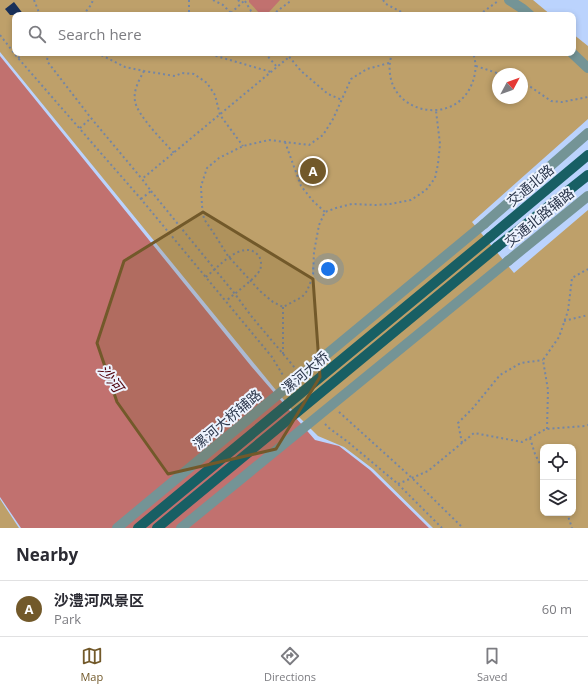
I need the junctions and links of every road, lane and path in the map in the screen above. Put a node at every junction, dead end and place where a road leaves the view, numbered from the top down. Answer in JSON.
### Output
{"nodes":[{"id":1,"x":34,"y":0,"type":"edge"},
{"id":2,"x":93,"y":0,"type":"edge"},
{"id":3,"x":189,"y":0,"type":"edge"},
{"id":4,"x":212,"y":0,"type":"edge"},
{"id":5,"x":238,"y":0,"type":"edge"},
{"id":6,"x":245,"y":0,"type":"edge"},
{"id":7,"x":292,"y":0,"type":"edge"},
{"id":8,"x":383,"y":0,"type":"edge"},
{"id":9,"x":499,"y":0,"type":"edge"},
{"id":10,"x":516,"y":2,"type":"edge"},
{"id":11,"x":241,"y":3,"type":"junction"},
{"id":12,"x":39,"y":12,"type":"edge"},
{"id":13,"x":85,"y":12,"type":"edge"},
{"id":14,"x":189,"y":12,"type":"edge"},
{"id":15,"x":229,"y":12,"type":"edge"},
{"id":16,"x":231,"y":12,"type":"edge"},
{"id":17,"x":252,"y":12,"type":"edge"},
{"id":18,"x":276,"y":12,"type":"edge"},
{"id":19,"x":401,"y":12,"type":"edge"},
{"id":20,"x":483,"y":12,"type":"edge"},
{"id":21,"x":527,"y":12,"type":"edge"},
{"id":22,"x":0,"y":35,"type":"edge"},
{"id":23,"x":12,"y":50,"type":"edge"},
{"id":24,"x":21,"y":56,"type":"edge"},
{"id":25,"x":48,"y":56,"type":"edge"},
{"id":26,"x":103,"y":56,"type":"edge"},
{"id":27,"x":216,"y":56,"type":"edge"},
{"id":28,"x":268,"y":56,"type":"edge"},
{"id":29,"x":289,"y":56,"type":"joint"},
{"id":30,"x":391,"y":56,"type":"edge"},
{"id":31,"x":474,"y":56,"type":"edge"},
{"id":32,"x":575,"y":56,"type":"edge"},
{"id":33,"x":18,"y":58,"type":"joint"},
{"id":34,"x":389,"y":63,"type":"junction"},
{"id":35,"x":476,"y":66,"type":"junction"},
{"id":36,"x":277,"y":67,"type":"junction"},
{"id":37,"x":588,"y":68,"type":"edge"},
{"id":38,"x":144,"y":71,"type":"junction"},
{"id":39,"x":492,"y":71,"type":"edge"},
{"id":40,"x":271,"y":72,"type":"junction"},
{"id":41,"x":528,"y":85,"type":"edge"},
{"id":42,"x":588,"y":97,"type":"edge"},
{"id":43,"x":342,"y":100,"type":"junction"},
{"id":44,"x":436,"y":111,"type":"junction"},
{"id":45,"x":220,"y":115,"type":"junction"},
{"id":46,"x":91,"y":118,"type":"junction"},
{"id":47,"x":79,"y":128,"type":"junction"},
{"id":48,"x":588,"y":133,"type":"edge"},
{"id":49,"x":285,"y":142,"type":"junction"},
{"id":50,"x":243,"y":146,"type":"junction"},
{"id":51,"x":174,"y":153,"type":"junction"},
{"id":52,"x":588,"y":155,"type":"edge"},
{"id":53,"x":588,"y":175,"type":"edge"},
{"id":54,"x":142,"y":179,"type":"junction"},
{"id":55,"x":588,"y":196,"type":"edge"},
{"id":56,"x":142,"y":199,"type":"junction"},
{"id":57,"x":325,"y":212,"type":"junction"},
{"id":58,"x":490,"y":237,"type":"joint"},
{"id":59,"x":497,"y":247,"type":"joint"},
{"id":60,"x":229,"y":258,"type":"junction"},
{"id":61,"x":588,"y":269,"type":"edge"},
{"id":62,"x":206,"y":277,"type":"junction"},
{"id":63,"x":250,"y":280,"type":"junction"},
{"id":64,"x":226,"y":301,"type":"junction"},
{"id":65,"x":283,"y":307,"type":"junction"},
{"id":66,"x":588,"y":315,"type":"edge"},
{"id":67,"x":564,"y":321,"type":"junction"},
{"id":68,"x":283,"y":354,"type":"dead end"},
{"id":69,"x":543,"y":360,"type":"junction"},
{"id":70,"x":288,"y":381,"type":"dead end"},
{"id":71,"x":324,"y":422,"type":"dead end"},
{"id":72,"x":588,"y":425,"type":"edge"},
{"id":73,"x":546,"y":429,"type":"junction"},
{"id":74,"x":530,"y":438,"type":"junction"},
{"id":75,"x":462,"y":443,"type":"junction"},
{"id":76,"x":540,"y":464,"type":"edge"},
{"id":77,"x":398,"y":484,"type":"junction"},
{"id":78,"x":568,"y":516,"type":"edge"},
{"id":79,"x":117,"y":528,"type":"edge"},
{"id":80,"x":138,"y":528,"type":"edge"},
{"id":81,"x":157,"y":528,"type":"edge"},
{"id":82,"x":181,"y":528,"type":"edge"},
{"id":83,"x":442,"y":528,"type":"edge"},
{"id":84,"x":572,"y":528,"type":"edge"}],
"edges":[{"from":1,"to":12,"type":"path"},
{"from":2,"to":13,"type":"path"},
{"from":3,"to":14,"type":"path"},
{"from":4,"to":15,"type":"path"},
{"from":5,"to":11,"type":"path"},
{"from":6,"to":11,"type":"path"},
{"from":6,"to":17,"type":"path"},
{"from":7,"to":18,"type":"path"},
{"from":8,"to":19,"type":"path"},
{"from":9,"to":20,"type":"path"},
{"from":10,"to":21,"type":"street"},
{"from":11,"to":16,"type":"path"},
{"from":22,"to":23,"type":"path"},
{"from":24,"to":33,"type":"path"},
{"from":25,"to":46,"type":"path"},
{"from":26,"to":38,"type":"path"},
{"from":27,"to":40,"type":"path"},
{"from":28,"to":36,"type":"path"},
{"from":29,"to":36,"type":"path"},
{"from":29,"to":43,"type":"path"},
{"from":30,"to":34,"type":"path"},
{"from":31,"to":35,"type":"path"},
{"from":32,"to":37,"type":"street"},
{"from":33,"to":47,"type":"path"},
{"from":34,"to":43,"type":"path"},
{"from":34,"to":44,"type":"path"},
{"from":35,"to":39,"type":"path"},
{"from":35,"to":44,"type":"path"},
{"from":36,"to":40,"type":"path"},
{"from":38,"to":45,"type":"path"},
{"from":38,"to":51,"type":"path"},
{"from":40,"to":45,"type":"path"},
{"from":41,"to":42,"type":"path"},
{"from":43,"to":49,"type":"path"},
{"from":44,"to":57,"type":"path"},
{"from":45,"to":50,"type":"path"},
{"from":45,"to":51,"type":"path"},
{"from":46,"to":47,"type":"path"},
{"from":46,"to":54,"type":"path"},
{"from":47,"to":56,"type":"path"},
{"from":48,"to":79,"type":"street","name":"漯河大桥辅路","bridge":true},
{"from":49,"to":50,"type":"path"},
{"from":49,"to":57,"type":"path"},
{"from":50,"to":60,"type":"path"},
{"from":51,"to":54,"type":"path"},
{"from":52,"to":58,"type":"main road","name":"交通北路"},
{"from":53,"to":59,"type":"main road","name":"交通北路"},
{"from":54,"to":56,"type":"path"},
{"from":55,"to":82,"type":"street","name":"交通北路辅路","bridge":true},
{"from":56,"to":62,"type":"path"},
{"from":57,"to":65,"type":"path"},
{"from":58,"to":80,"type":"main road","name":"漯河大桥","bridge":true},
{"from":59,"to":81,"type":"main road","name":"漯河大桥","bridge":true},
{"from":60,"to":62,"type":"path"},
{"from":60,"to":63,"type":"path"},
{"from":60,"to":63,"type":"path"},
{"from":61,"to":67,"type":"path"},
{"from":62,"to":64,"type":"path"},
{"from":63,"to":64,"type":"path"},
{"from":63,"to":65,"type":"path"},
{"from":64,"to":70,"type":"path"},
{"from":65,"to":68,"type":"path"},
{"from":66,"to":67,"type":"path"},
{"from":67,"to":69,"type":"path"},
{"from":69,"to":73,"type":"path"},
{"from":69,"to":75,"type":"path"},
{"from":71,"to":77,"type":"path"},
{"from":72,"to":73,"type":"path"},
{"from":73,"to":74,"type":"path"},
{"from":74,"to":75,"type":"path"},
{"from":74,"to":76,"type":"path"},
{"from":75,"to":77,"type":"path"},
{"from":77,"to":83,"type":"path"},
{"from":78,"to":84,"type":"path"}]}
